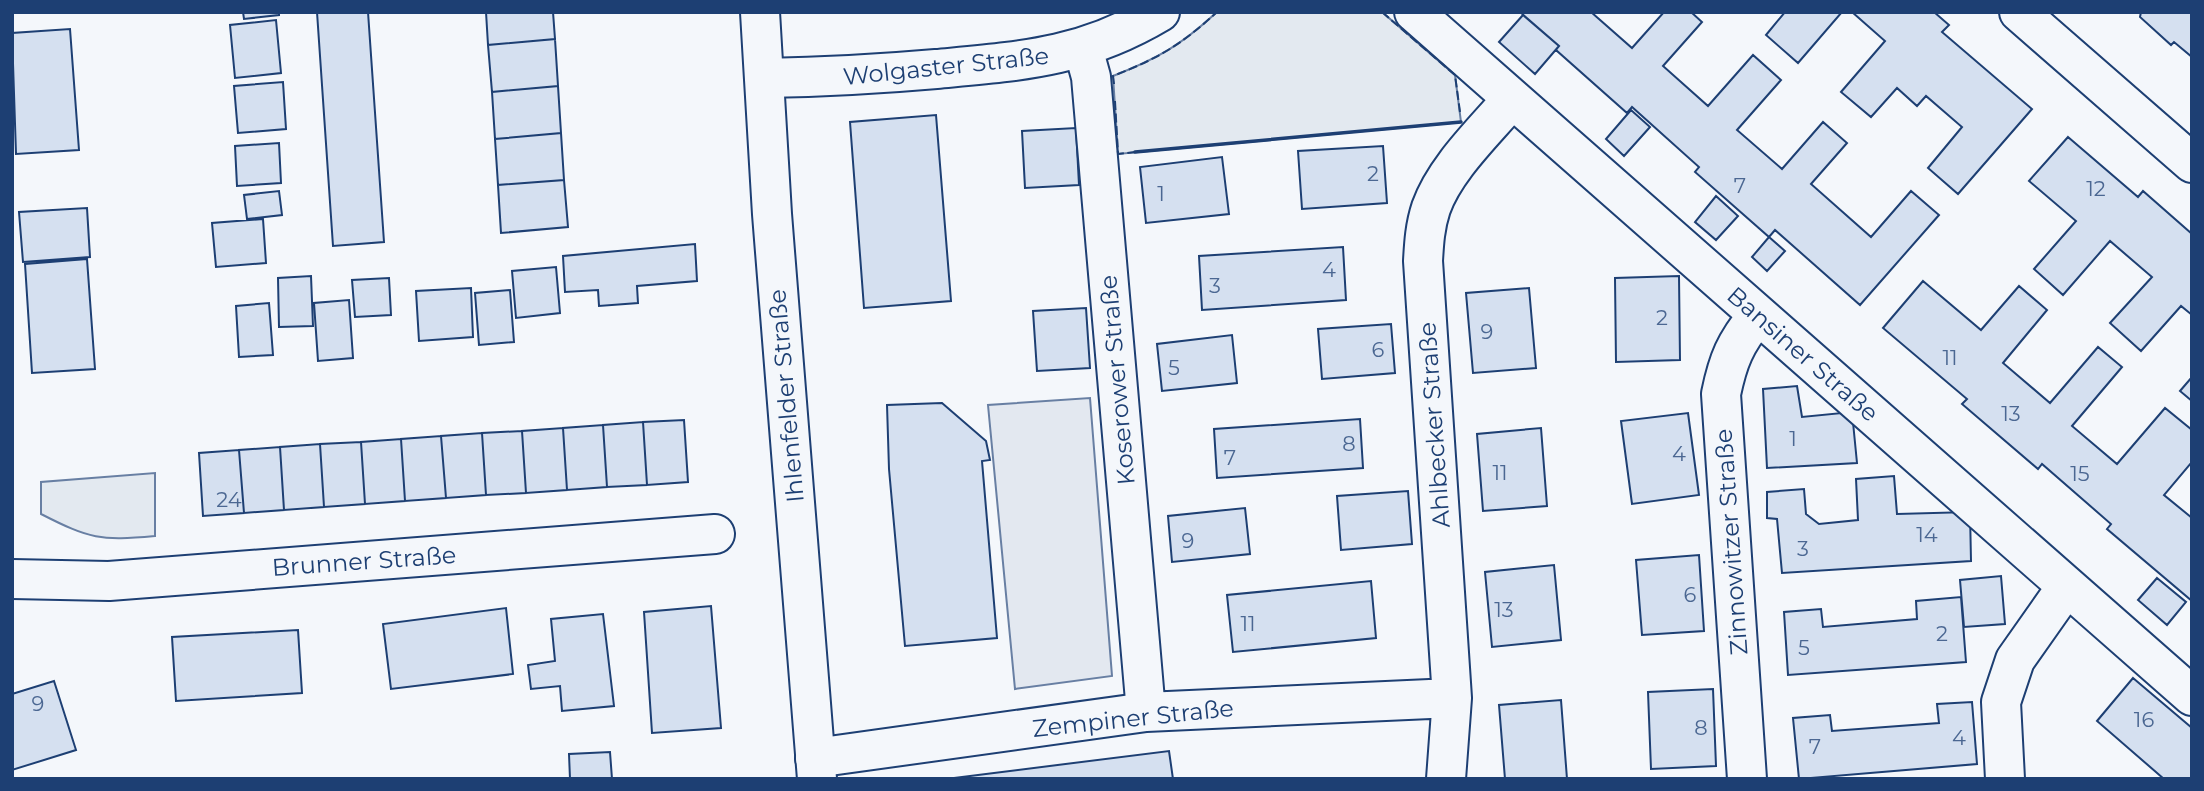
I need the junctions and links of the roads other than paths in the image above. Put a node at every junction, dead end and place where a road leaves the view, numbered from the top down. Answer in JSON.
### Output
{"nodes":[{"id":1,"x":760,"y":12,"type":"edge"},
{"id":2,"x":1160,"y":12,"type":"edge"},
{"id":3,"x":1414,"y":12,"type":"edge"},
{"id":4,"x":2019,"y":12,"type":"edge"},
{"id":5,"x":1083,"y":48,"type":"junction"},
{"id":6,"x":765,"y":78,"type":"junction"},
{"id":7,"x":1511,"y":100,"type":"junction"},
{"id":8,"x":2192,"y":163,"type":"edge"},
{"id":9,"x":1758,"y":315,"type":"junction"},
{"id":10,"x":715,"y":534,"type":"dead end"},
{"id":11,"x":12,"y":579,"type":"edge"},
{"id":12,"x":2067,"y":586,"type":"junction"},
{"id":13,"x":2192,"y":696,"type":"edge"},
{"id":14,"x":1452,"y":698,"type":"junction"},
{"id":15,"x":1146,"y":712,"type":"junction"},
{"id":16,"x":816,"y":768,"type":"edge"},
{"id":17,"x":1446,"y":779,"type":"edge"},
{"id":18,"x":1747,"y":779,"type":"edge"},
{"id":19,"x":2005,"y":779,"type":"edge"}],
"edges":[{"from":1,"to":6,"type":"street","name":"Ihlenfelder Straße"},
{"from":2,"to":5,"type":"street","name":"Wolgaster Straße"},
{"from":3,"to":7,"type":"street","name":"Bansiner Straße"},
{"from":4,"to":8,"type":"street"},
{"from":5,"to":6,"type":"street","name":"Wolgaster Straße"},
{"from":5,"to":15,"type":"street","name":"Koserower Straße"},
{"from":6,"to":16,"type":"street","name":"Ihlenfelder Straße"},
{"from":7,"to":9,"type":"street","name":"Bansiner Straße"},
{"from":7,"to":14,"type":"street","name":"Ahlbecker Straße"},
{"from":9,"to":12,"type":"street","name":"Bansiner Straße"},
{"from":9,"to":18,"type":"street","name":"Zinnowitzer Straße"},
{"from":10,"to":11,"type":"street","name":"Brunner Straße"},
{"from":12,"to":13,"type":"street","name":"Bansiner Straße"},
{"from":12,"to":19,"type":"street"},
{"from":14,"to":15,"type":"street","name":"Zempiner Straße"},
{"from":14,"to":17,"type":"street","name":"Ahlbecker Straße"},
{"from":15,"to":16,"type":"street","name":"Zempiner Straße"}]}
